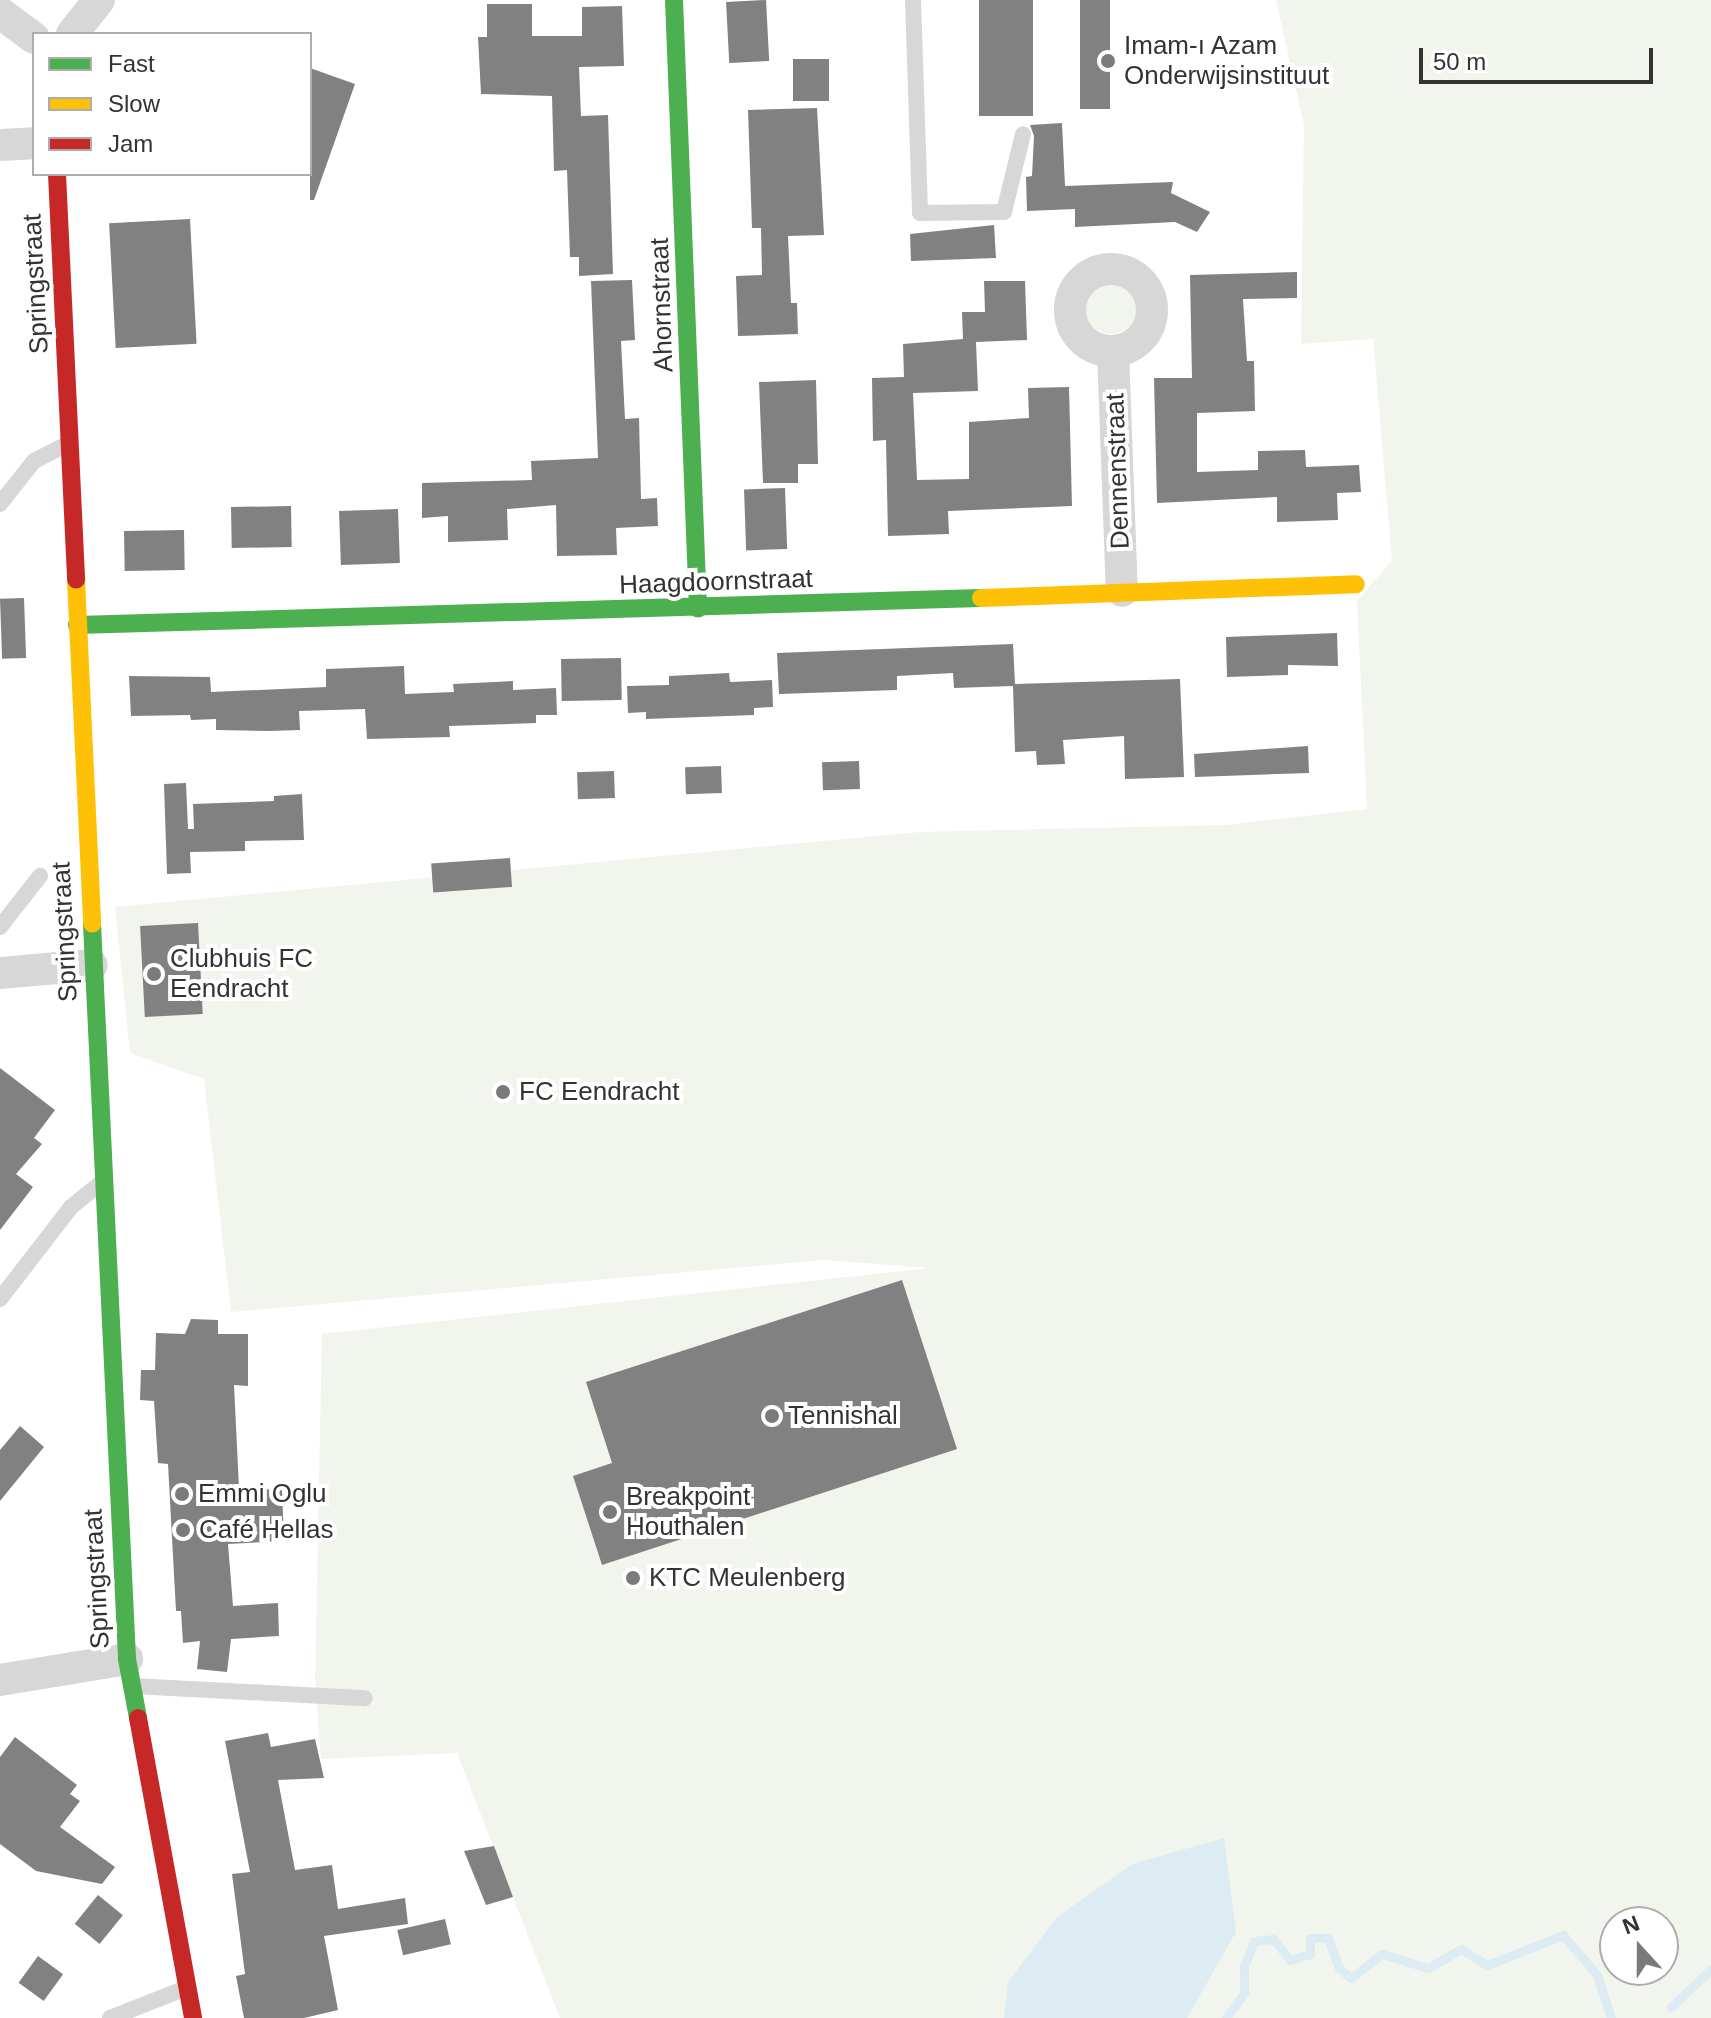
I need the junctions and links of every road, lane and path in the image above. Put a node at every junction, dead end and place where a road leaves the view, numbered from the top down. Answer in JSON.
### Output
{"nodes":[{"id":1,"x":99,"y":0,"type":"edge"},
{"id":2,"x":674,"y":0,"type":"edge"},
{"id":3,"x":913,"y":0,"type":"edge"},
{"id":4,"x":0,"y":13,"type":"edge"},
{"id":5,"x":74,"y":32,"type":"edge"},
{"id":6,"x":32,"y":37,"type":"edge"},
{"id":7,"x":1023,"y":134,"type":"dead end"},
{"id":8,"x":32,"y":143,"type":"edge"},
{"id":9,"x":0,"y":145,"type":"edge"},
{"id":10,"x":57,"y":176,"type":"edge"},
{"id":11,"x":1113,"y":351,"type":"dead end"},
{"id":12,"x":69,"y":443,"type":"junction"},
{"id":13,"x":0,"y":504,"type":"edge"},
{"id":14,"x":1356,"y":584,"type":"dead end"},
{"id":15,"x":1122,"y":591,"type":"junction"},
{"id":16,"x":698,"y":609,"type":"junction"},
{"id":17,"x":77,"y":625,"type":"junction"},
{"id":18,"x":40,"y":876,"type":"dead end"},
{"id":19,"x":0,"y":927,"type":"edge"},
{"id":20,"x":92,"y":965,"type":"junction"},
{"id":21,"x":0,"y":973,"type":"edge"},
{"id":22,"x":103,"y":1180,"type":"junction"},
{"id":23,"x":0,"y":1299,"type":"edge"},
{"id":24,"x":129,"y":1673,"type":"junction"},
{"id":25,"x":0,"y":1680,"type":"edge"},
{"id":26,"x":365,"y":1698,"type":"dead end"},
{"id":27,"x":187,"y":1988,"type":"junction"},
{"id":28,"x":110,"y":2018,"type":"edge"},
{"id":29,"x":193,"y":2018,"type":"edge"}],
"edges":[{"from":1,"to":5,"type":"street"},
{"from":2,"to":16,"type":"street","name":"Ahornstraat"},
{"from":3,"to":7,"type":"lane"},
{"from":4,"to":6,"type":"street"},
{"from":8,"to":9,"type":"street"},
{"from":10,"to":12,"type":"street","name":"Springstraat"},
{"from":11,"to":15,"type":"street","name":"Dennenstraat"},
{"from":12,"to":13,"type":"lane"},
{"from":12,"to":17,"type":"street","name":"Springstraat"},
{"from":14,"to":15,"type":"street","name":"Haagdoornstraat"},
{"from":15,"to":16,"type":"street","name":"Haagdoornstraat"},
{"from":16,"to":17,"type":"street","name":"Haagdoornstraat"},
{"from":17,"to":20,"type":"street","name":"Springstraat"},
{"from":18,"to":19,"type":"lane"},
{"from":20,"to":21,"type":"street"},
{"from":20,"to":22,"type":"street","name":"Springstraat"},
{"from":22,"to":23,"type":"lane"},
{"from":22,"to":24,"type":"street","name":"Springstraat"},
{"from":24,"to":25,"type":"street"},
{"from":24,"to":26,"type":"lane"},
{"from":24,"to":27,"type":"street","name":"Springstraat"},
{"from":27,"to":28,"type":"lane"},
{"from":27,"to":29,"type":"street","name":"Springstraat"}]}
